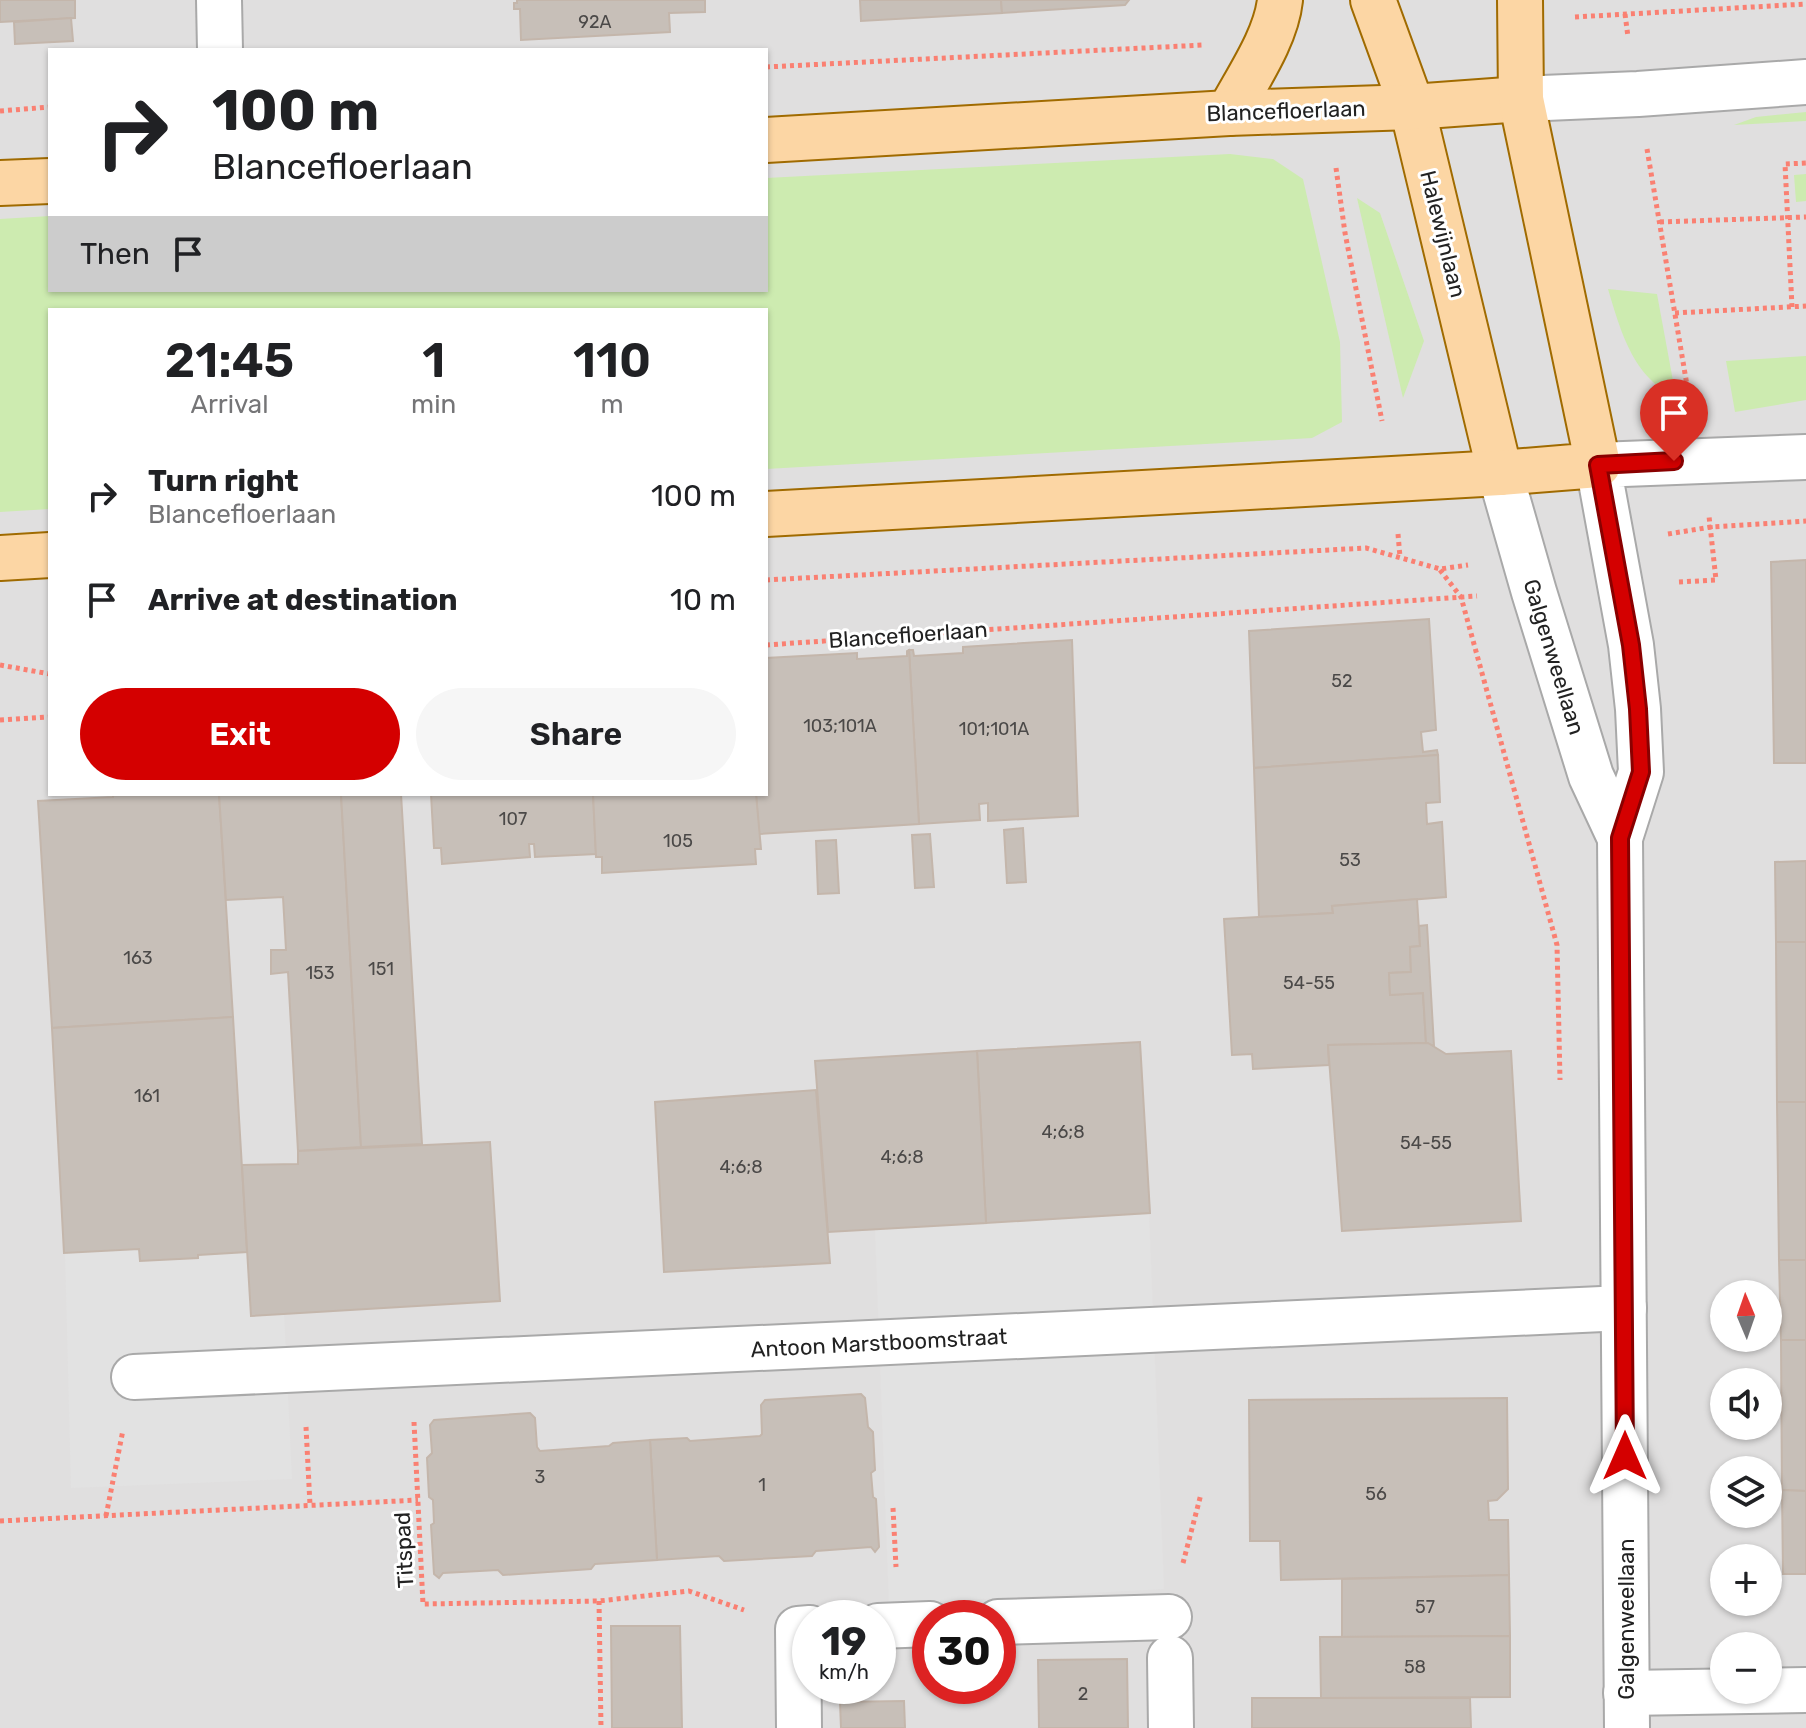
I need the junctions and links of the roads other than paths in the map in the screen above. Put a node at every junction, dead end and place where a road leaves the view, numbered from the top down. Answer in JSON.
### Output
{"nodes":[{"id":1,"x":219,"y":0,"type":"edge"},
{"id":2,"x":1280,"y":0,"type":"edge"},
{"id":3,"x":1373,"y":0,"type":"edge"},
{"id":4,"x":1520,"y":0,"type":"edge"},
{"id":5,"x":220,"y":48,"type":"edge"},
{"id":6,"x":1806,"y":82,"type":"edge"},
{"id":7,"x":1521,"y":99,"type":"junction"},
{"id":8,"x":1412,"y":107,"type":"junction"},
{"id":9,"x":1229,"y":113,"type":"junction"},
{"id":10,"x":768,"y":140,"type":"edge"},
{"id":11,"x":48,"y":181,"type":"edge"},
{"id":12,"x":0,"y":183,"type":"edge"},
{"id":13,"x":1806,"y":434,"type":"edge"},
{"id":14,"x":1786,"y":458,"type":"edge"},
{"id":15,"x":1598,"y":465,"type":"junction"},
{"id":16,"x":1500,"y":473,"type":"junction"},
{"id":17,"x":768,"y":514,"type":"edge"},
{"id":18,"x":48,"y":555,"type":"edge"},
{"id":19,"x":0,"y":558,"type":"edge"},
{"id":20,"x":1620,"y":838,"type":"junction"},
{"id":21,"x":1624,"y":1308,"type":"junction"},
{"id":22,"x":134,"y":1377,"type":"road end"},
{"id":23,"x":1016,"y":1624,"type":"edge"},
{"id":24,"x":1806,"y":1690,"type":"edge"},
{"id":25,"x":800,"y":1704,"type":"edge"},
{"id":26,"x":1626,"y":1710,"type":"edge"},
{"id":27,"x":799,"y":1728,"type":"edge"},
{"id":28,"x":1171,"y":1728,"type":"edge"}],
"edges":[{"from":1,"to":5,"type":"street"},
{"from":2,"to":9,"type":"main road"},
{"from":3,"to":8,"type":"main road","name":"Halewijnlaan"},
{"from":4,"to":7,"type":"main road"},
{"from":6,"to":7,"type":"street","name":"Blancefloerlaan"},
{"from":7,"to":8,"type":"main road","name":"Blancefloerlaan"},
{"from":7,"to":15,"type":"main road"},
{"from":8,"to":9,"type":"main road","name":"Blancefloerlaan"},
{"from":8,"to":16,"type":"main road","name":"Halewijnlaan"},
{"from":9,"to":10,"type":"main road","name":"Blancefloerlaan"},
{"from":11,"to":12,"type":"main road"},
{"from":13,"to":14,"type":"street"},
{"from":14,"to":15,"type":"street"},
{"from":15,"to":16,"type":"main road"},
{"from":15,"to":20,"type":"street","name":"Galgenweellaan"},
{"from":16,"to":17,"type":"main road"},
{"from":16,"to":20,"type":"street","name":"Galgenweellaan"},
{"from":18,"to":19,"type":"main road"},
{"from":20,"to":21,"type":"street","name":"Galgenweellaan"},
{"from":21,"to":22,"type":"street","name":"Antoon Marstboomstraat"},
{"from":21,"to":26,"type":"street","name":"Galgenweellaan"},
{"from":23,"to":28,"type":"street"},
{"from":24,"to":26,"type":"street"},
{"from":25,"to":27,"type":"street"}]}
